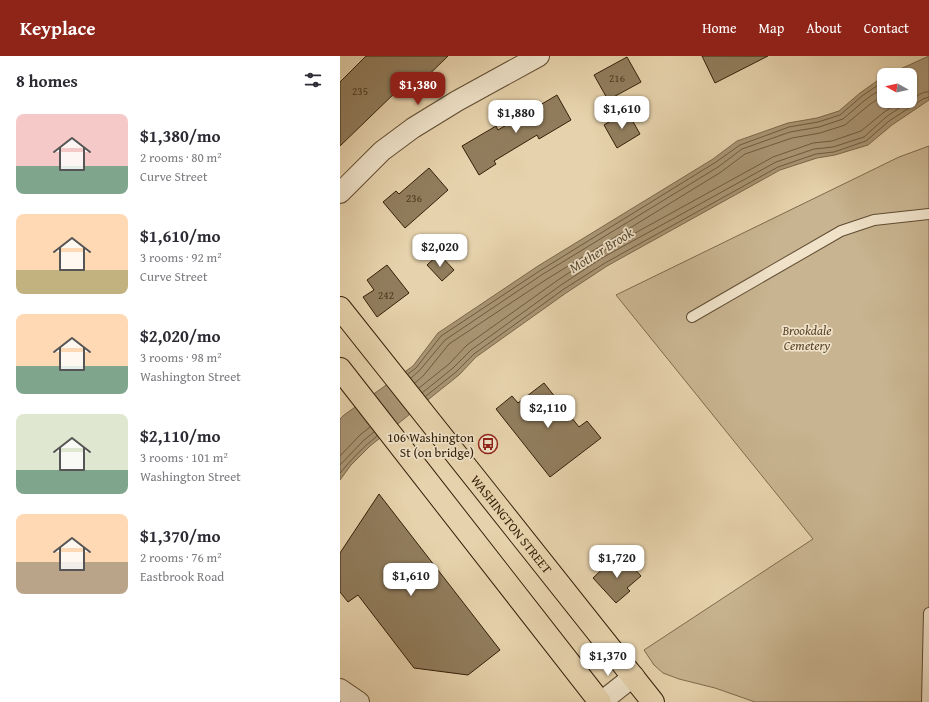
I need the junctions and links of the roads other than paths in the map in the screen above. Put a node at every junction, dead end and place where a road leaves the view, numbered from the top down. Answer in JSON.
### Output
{"nodes":[{"id":1,"x":530,"y":58,"type":"edge"},
{"id":2,"x":340,"y":193,"type":"edge"},
{"id":3,"x":929,"y":214,"type":"edge"},
{"id":4,"x":340,"y":308,"type":"edge"},
{"id":5,"x":692,"y":317,"type":"dead end"},
{"id":6,"x":344,"y":375,"type":"edge"},
{"id":7,"x":929,"y":615,"type":"edge"},
{"id":8,"x":634,"y":676,"type":"junction"},
{"id":9,"x":340,"y":689,"type":"edge"},
{"id":10,"x":359,"y":702,"type":"edge"},
{"id":11,"x":601,"y":702,"type":"edge"},
{"id":12,"x":653,"y":702,"type":"edge"},
{"id":13,"x":927,"y":702,"type":"edge"}],
"edges":[{"from":1,"to":2,"type":"street"},
{"from":3,"to":5,"type":"lane"},
{"from":4,"to":8,"type":"main road","name":"WASHINGTON STREET"},
{"from":6,"to":11,"type":"main road"},
{"from":7,"to":13,"type":"lane"},
{"from":8,"to":11,"type":"street"},
{"from":8,"to":12,"type":"main road","name":"WASHINGTON STREET"},
{"from":9,"to":10,"type":"street"}]}
